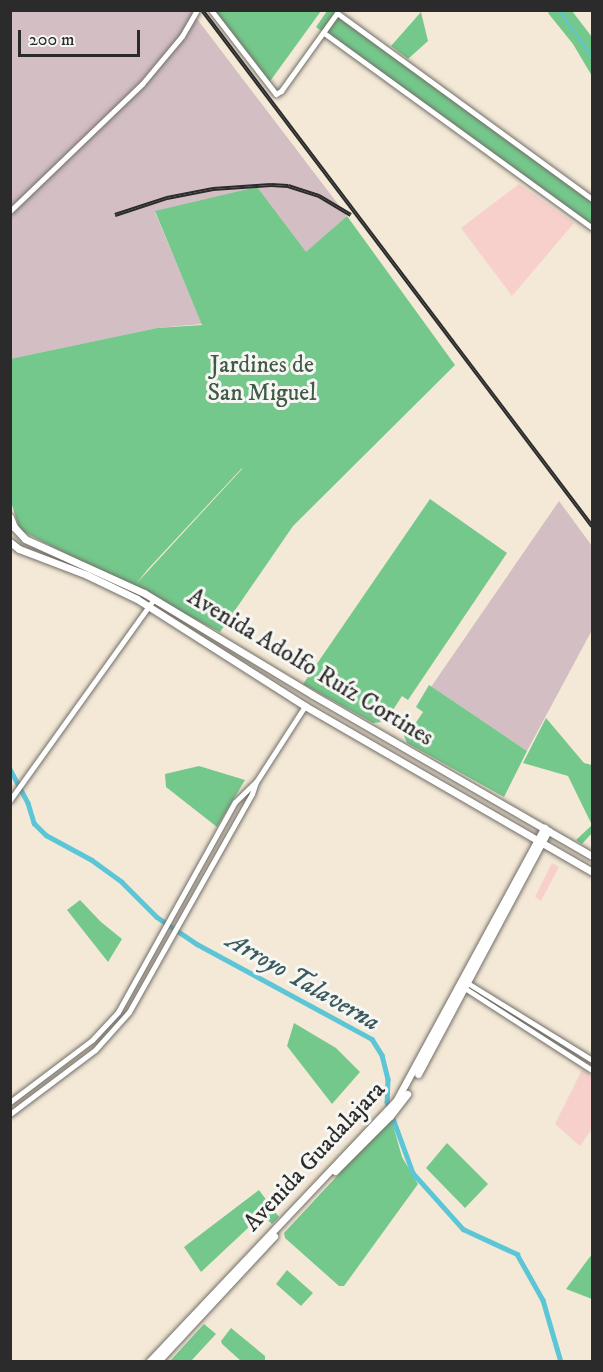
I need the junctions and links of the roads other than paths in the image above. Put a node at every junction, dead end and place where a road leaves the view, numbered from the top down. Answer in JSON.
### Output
{"nodes":[{"id":1,"x":196,"y":10,"type":"edge"},
{"id":2,"x":211,"y":10,"type":"edge"},
{"id":3,"x":324,"y":33,"type":"junction"},
{"id":4,"x":592,"y":200,"type":"edge"},
{"id":5,"x":10,"y":211,"type":"edge"},
{"id":6,"x":592,"y":228,"type":"edge"},
{"id":7,"x":10,"y":517,"type":"edge"},
{"id":8,"x":11,"y":542,"type":"edge"},
{"id":9,"x":10,"y":548,"type":"edge"},
{"id":10,"x":19,"y":549,"type":"junction"},
{"id":11,"x":154,"y":599,"type":"junction"},
{"id":12,"x":149,"y":607,"type":"junction"},
{"id":13,"x":305,"y":706,"type":"junction"},
{"id":14,"x":256,"y":782,"type":"junction"},
{"id":15,"x":10,"y":800,"type":"edge"},
{"id":16,"x":235,"y":802,"type":"junction"},
{"id":17,"x":244,"y":807,"type":"junction"},
{"id":18,"x":546,"y":830,"type":"junction"},
{"id":19,"x":540,"y":841,"type":"junction"},
{"id":20,"x":592,"y":856,"type":"edge"},
{"id":21,"x":592,"y":872,"type":"edge"},
{"id":22,"x":195,"y":874,"type":"junction"},
{"id":23,"x":203,"y":879,"type":"junction"},
{"id":24,"x":463,"y":984,"type":"junction"},
{"id":25,"x":538,"y":1031,"type":"junction"},
{"id":26,"x":592,"y":1060,"type":"edge"},
{"id":27,"x":592,"y":1070,"type":"edge"},
{"id":28,"x":10,"y":1102,"type":"edge"},
{"id":29,"x":10,"y":1114,"type":"edge"},
{"id":30,"x":249,"y":1260,"type":"junction"},
{"id":31,"x":149,"y":1362,"type":"edge"},
{"id":32,"x":157,"y":1362,"type":"edge"}],
"edges":[{"from":1,"to":5,"type":"street"},
{"from":2,"to":3,"type":"street"},
{"from":3,"to":4,"type":"street"},
{"from":3,"to":6,"type":"street"},
{"from":7,"to":11,"type":"main road","name":"Avenida Adolfo Ruíz Cortines"},
{"from":8,"to":10,"type":"main road","name":"Avenida Adolfo Ruíz Cortines"},
{"from":9,"to":10,"type":"street"},
{"from":10,"to":12,"type":"main road","name":"Avenida Adolfo Ruíz Cortines"},
{"from":11,"to":12,"type":"street"},
{"from":11,"to":18,"type":"main road","name":"Avenida Adolfo Ruíz Cortines"},
{"from":12,"to":13,"type":"main road","name":"Avenida Adolfo Ruíz Cortines"},
{"from":12,"to":15,"type":"street"},
{"from":13,"to":14,"type":"street"},
{"from":13,"to":19,"type":"main road","name":"Avenida Adolfo Ruíz Cortines"},
{"from":14,"to":16,"type":"street"},
{"from":14,"to":17,"type":"street"},
{"from":16,"to":17,"type":"street"},
{"from":16,"to":22,"type":"street"},
{"from":17,"to":23,"type":"street"},
{"from":18,"to":19,"type":"main road","name":"Avenida Guadalajara"},
{"from":18,"to":20,"type":"main road","name":"Avenida Adolfo Ruíz Cortines"},
{"from":19,"to":21,"type":"main road","name":"Avenida Adolfo Ruíz Cortines"},
{"from":19,"to":24,"type":"main road","name":"Avenida Guadalajara"},
{"from":22,"to":23,"type":"street"},
{"from":22,"to":28,"type":"street"},
{"from":23,"to":29,"type":"street"},
{"from":24,"to":25,"type":"street"},
{"from":24,"to":30,"type":"main road","name":"Avenida Guadalajara"},
{"from":25,"to":26,"type":"street"},
{"from":25,"to":27,"type":"street"},
{"from":30,"to":31,"type":"main road","name":"Avenida Guadalajara"},
{"from":30,"to":32,"type":"main road","name":"Avenida Guadalajara"}]}
